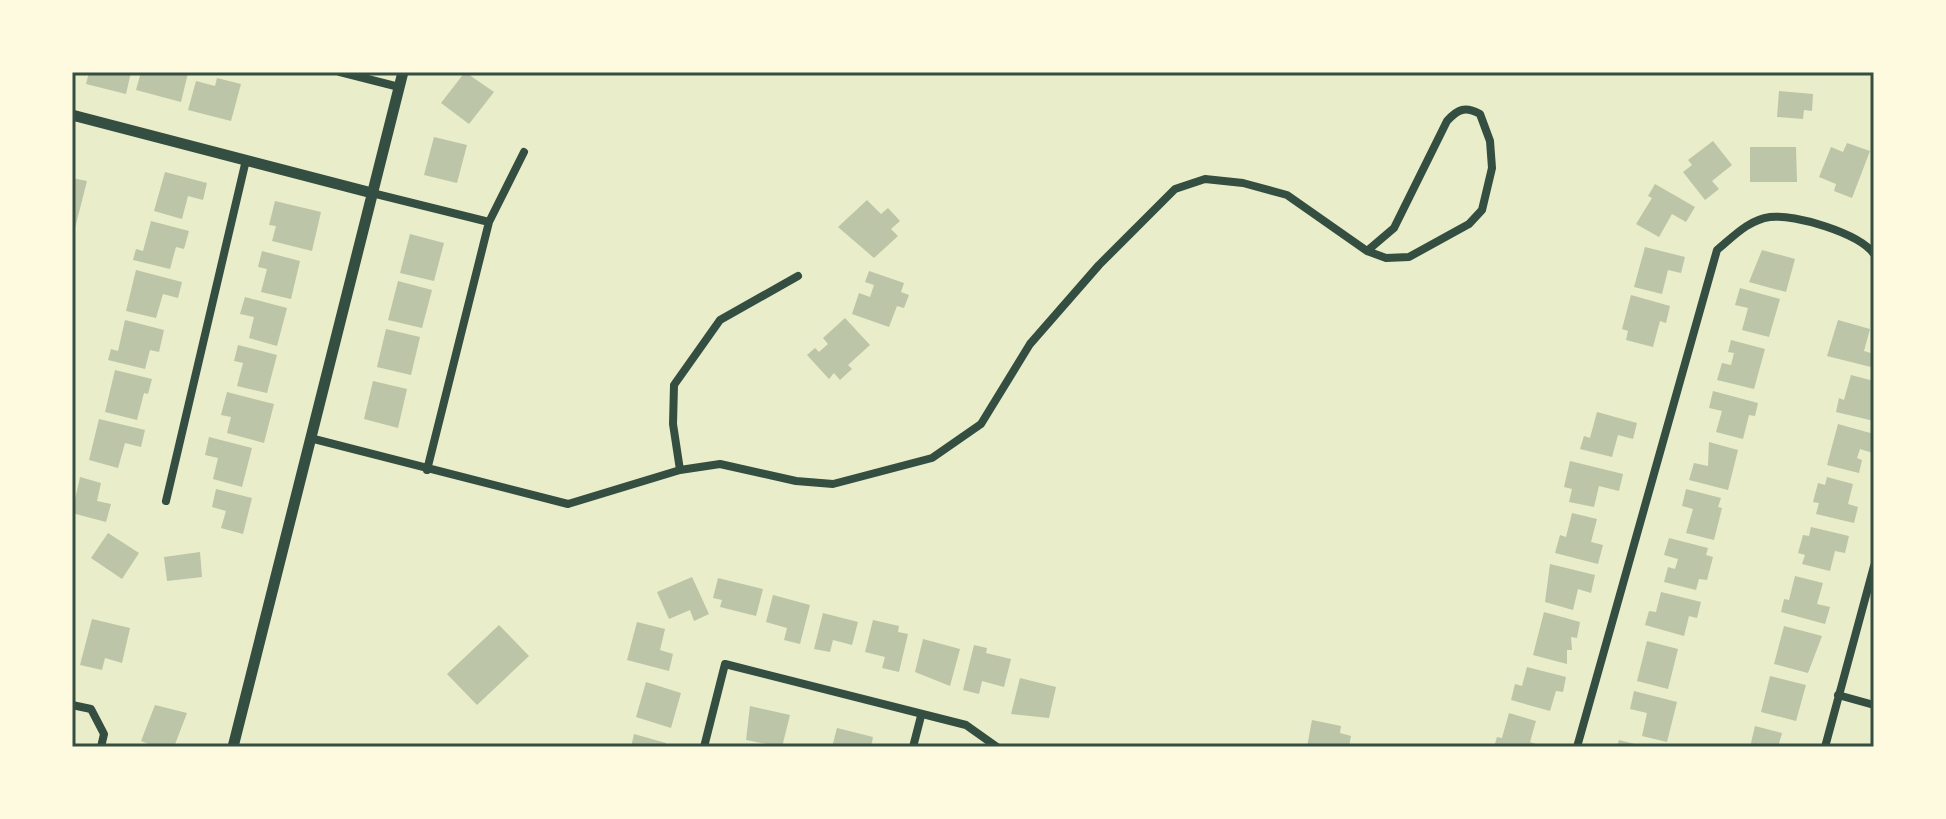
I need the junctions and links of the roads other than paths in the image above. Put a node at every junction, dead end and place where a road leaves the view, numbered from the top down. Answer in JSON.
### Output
{"nodes":[{"id":1,"x":340,"y":72,"type":"edge"},
{"id":2,"x":403,"y":72,"type":"edge"},
{"id":3,"x":399,"y":87,"type":"junction"},
{"id":4,"x":72,"y":115,"type":"edge"},
{"id":5,"x":524,"y":152,"type":"dead end"},
{"id":6,"x":246,"y":160,"type":"junction"},
{"id":7,"x":372,"y":193,"type":"junction"},
{"id":8,"x":489,"y":222,"type":"junction"},
{"id":9,"x":1367,"y":251,"type":"junction"},
{"id":10,"x":1874,"y":254,"type":"edge"},
{"id":11,"x":798,"y":276,"type":"dead end"},
{"id":12,"x":310,"y":438,"type":"junction"},
{"id":13,"x":427,"y":470,"type":"junction"},
{"id":14,"x":680,"y":470,"type":"junction"},
{"id":15,"x":166,"y":501,"type":"dead end"},
{"id":16,"x":1874,"y":566,"type":"edge"},
{"id":17,"x":1838,"y":695,"type":"junction"},
{"id":18,"x":72,"y":705,"type":"edge"},
{"id":19,"x":1874,"y":705,"type":"edge"},
{"id":20,"x":921,"y":716,"type":"junction"},
{"id":21,"x":101,"y":747,"type":"edge"},
{"id":22,"x":233,"y":747,"type":"edge"},
{"id":23,"x":704,"y":747,"type":"edge"},
{"id":24,"x":913,"y":747,"type":"edge"},
{"id":25,"x":997,"y":747,"type":"edge"},
{"id":26,"x":1577,"y":747,"type":"edge"},
{"id":27,"x":1825,"y":747,"type":"edge"}],
"edges":[{"from":1,"to":3,"type":"street"},
{"from":2,"to":3,"type":"street"},
{"from":3,"to":7,"type":"street"},
{"from":4,"to":6,"type":"street"},
{"from":5,"to":8,"type":"street"},
{"from":6,"to":7,"type":"street"},
{"from":6,"to":15,"type":"street"},
{"from":7,"to":8,"type":"street"},
{"from":7,"to":12,"type":"street"},
{"from":8,"to":13,"type":"street"},
{"from":9,"to":9,"type":"street"},
{"from":9,"to":14,"type":"street"},
{"from":10,"to":26,"type":"street"},
{"from":11,"to":14,"type":"street"},
{"from":12,"to":13,"type":"street"},
{"from":12,"to":22,"type":"street"},
{"from":13,"to":14,"type":"street"},
{"from":16,"to":17,"type":"street"},
{"from":17,"to":19,"type":"street"},
{"from":17,"to":27,"type":"street"},
{"from":18,"to":21,"type":"street"},
{"from":20,"to":23,"type":"street"},
{"from":20,"to":24,"type":"street"},
{"from":20,"to":25,"type":"street"}]}
